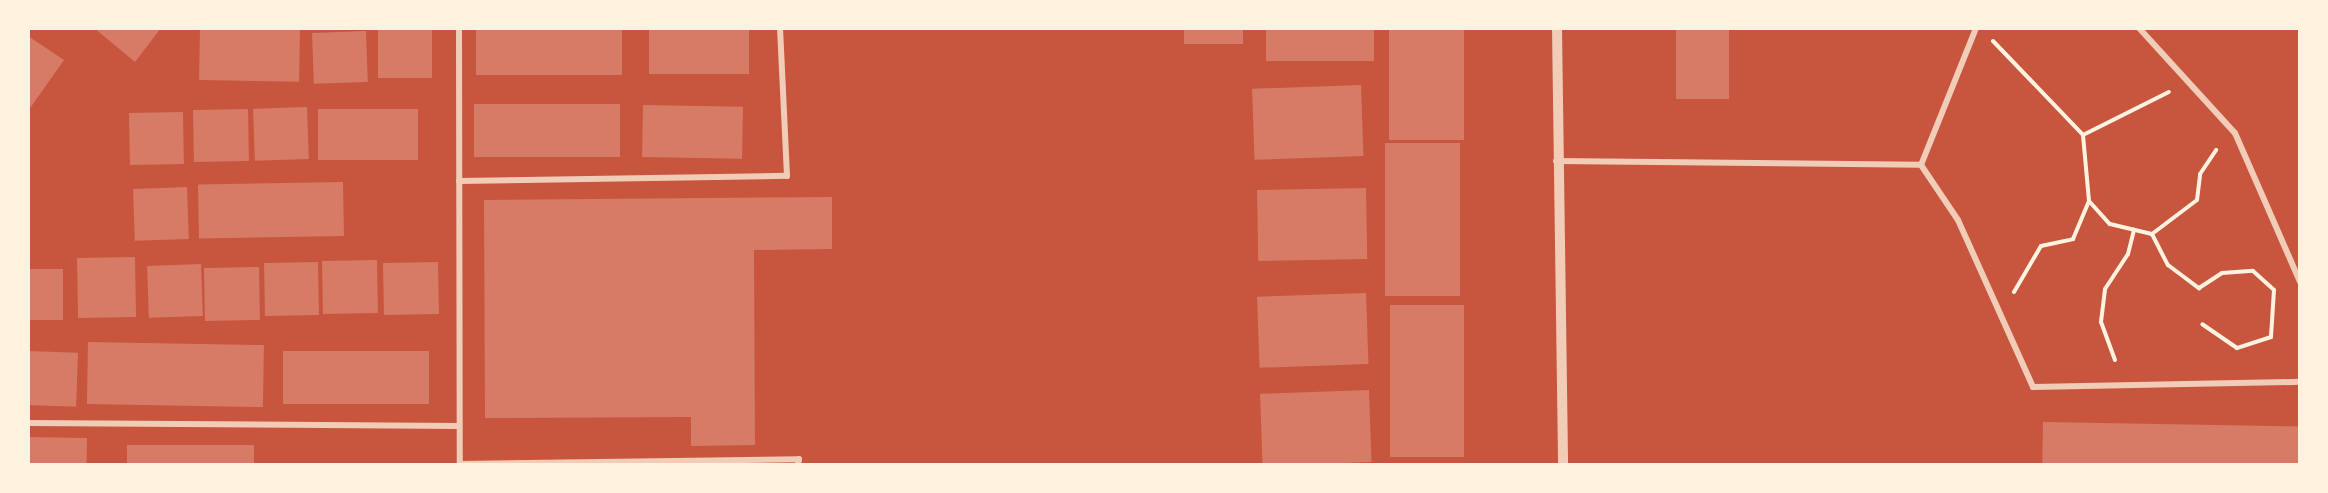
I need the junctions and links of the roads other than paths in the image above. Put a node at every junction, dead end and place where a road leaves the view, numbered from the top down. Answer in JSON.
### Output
{"nodes":[{"id":1,"x":459,"y":28,"type":"edge"},
{"id":2,"x":780,"y":28,"type":"edge"},
{"id":3,"x":1557,"y":28,"type":"edge"},
{"id":4,"x":1976,"y":28,"type":"edge"},
{"id":5,"x":2139,"y":28,"type":"edge"},
{"id":6,"x":1556,"y":161,"type":"junction"},
{"id":7,"x":1921,"y":165,"type":"junction"},
{"id":8,"x":459,"y":181,"type":"junction"},
{"id":9,"x":2300,"y":282,"type":"edge"},
{"id":10,"x":2300,"y":382,"type":"edge"},
{"id":11,"x":28,"y":423,"type":"edge"},
{"id":12,"x":459,"y":426,"type":"junction"},
{"id":13,"x":798,"y":465,"type":"edge"},
{"id":14,"x":1563,"y":465,"type":"edge"}],
"edges":[{"from":1,"to":8,"type":"street"},
{"from":2,"to":8,"type":"street"},
{"from":3,"to":6,"type":"street"},
{"from":4,"to":7,"type":"street"},
{"from":5,"to":9,"type":"street"},
{"from":6,"to":7,"type":"street"},
{"from":6,"to":14,"type":"street"},
{"from":7,"to":10,"type":"street"},
{"from":8,"to":12,"type":"street"},
{"from":11,"to":12,"type":"street"},
{"from":12,"to":13,"type":"street"}]}
